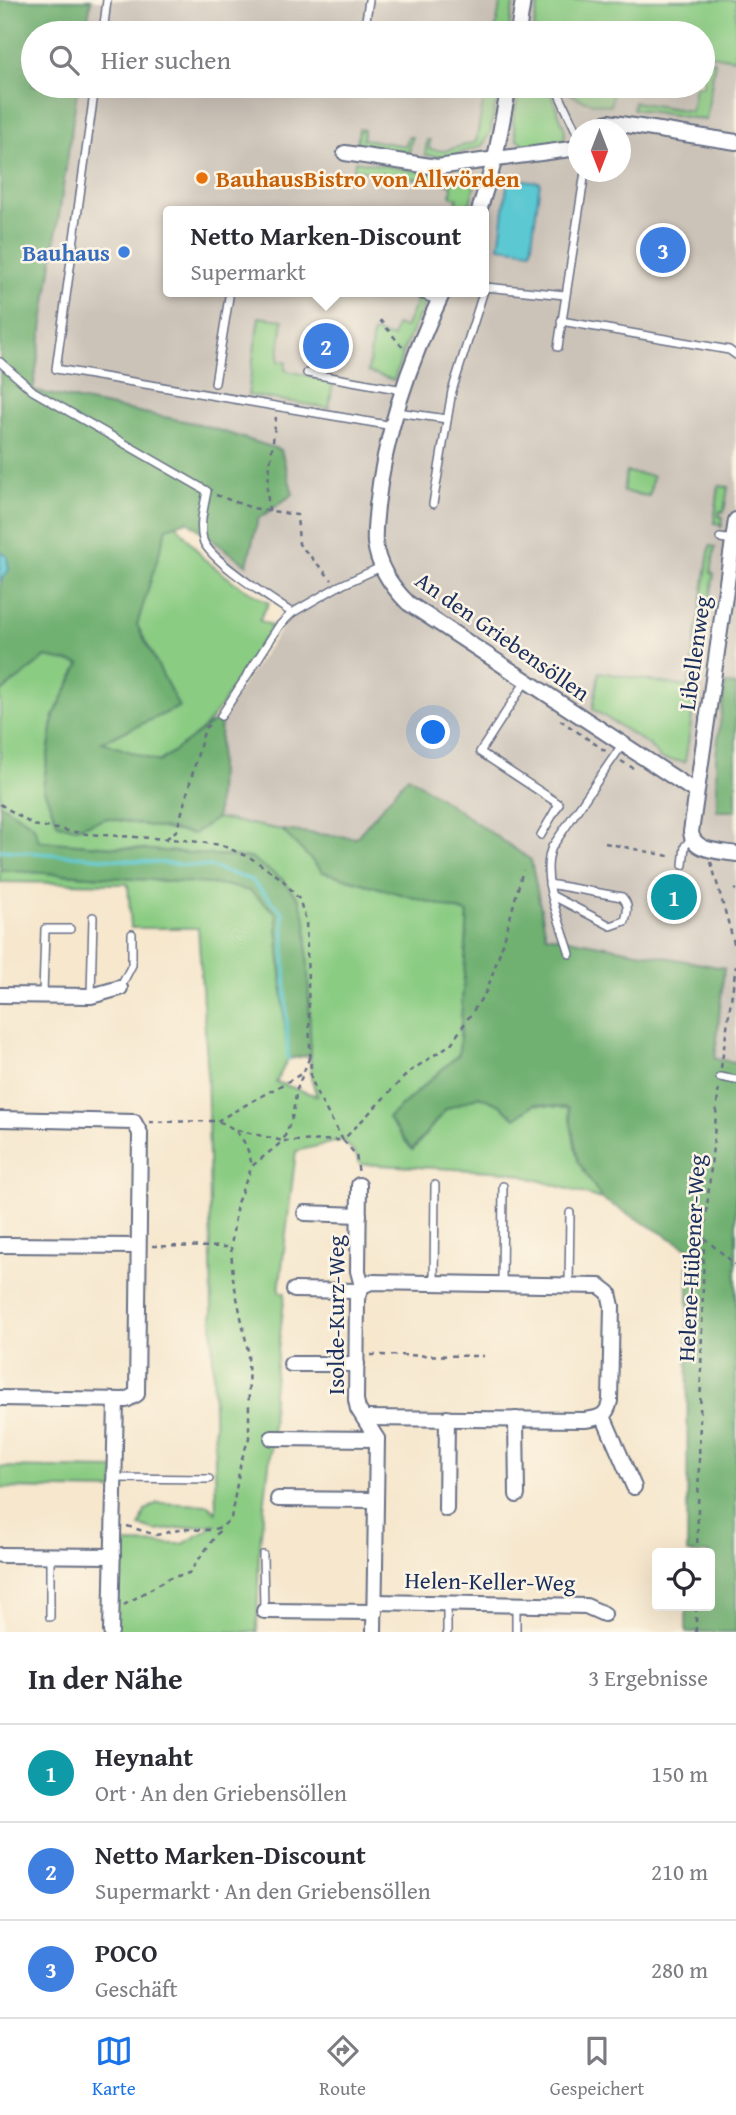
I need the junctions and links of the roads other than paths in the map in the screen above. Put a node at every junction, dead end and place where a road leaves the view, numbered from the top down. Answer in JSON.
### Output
{"nodes":[{"id":1,"x":107,"y":0,"type":"edge"},
{"id":2,"x":369,"y":0,"type":"edge"},
{"id":3,"x":523,"y":0,"type":"edge"},
{"id":4,"x":104,"y":21,"type":"edge"},
{"id":5,"x":366,"y":21,"type":"edge"},
{"id":6,"x":520,"y":21,"type":"edge"},
{"id":7,"x":93,"y":98,"type":"edge"},
{"id":8,"x":507,"y":98,"type":"edge"},
{"id":9,"x":561,"y":98,"type":"edge"},
{"id":10,"x":571,"y":119,"type":"edge"},
{"id":11,"x":631,"y":126,"type":"edge"},
{"id":12,"x":736,"y":142,"type":"edge"},
{"id":13,"x":568,"y":149,"type":"edge"},
{"id":14,"x":345,"y":153,"type":"dead end"},
{"id":15,"x":495,"y":159,"type":"junction"},
{"id":16,"x":583,"y":182,"type":"edge"},
{"id":17,"x":480,"y":206,"type":"edge"},
{"id":18,"x":489,"y":287,"type":"edge"},
{"id":19,"x":565,"y":295,"type":"junction"},
{"id":20,"x":229,"y":297,"type":"dead end"},
{"id":21,"x":441,"y":297,"type":"edge"},
{"id":22,"x":482,"y":297,"type":"edge"},
{"id":23,"x":561,"y":321,"type":"junction"},
{"id":24,"x":558,"y":347,"type":"dead end"},
{"id":25,"x":736,"y":355,"type":"edge"},
{"id":26,"x":0,"y":362,"type":"edge"},
{"id":27,"x":307,"y":373,"type":"dead end"},
{"id":28,"x":215,"y":383,"type":"dead end"},
{"id":29,"x":404,"y":391,"type":"junction"},
{"id":30,"x":395,"y":419,"type":"junction"},
{"id":31,"x":447,"y":419,"type":"junction"},
{"id":32,"x":433,"y":504,"type":"dead end"},
{"id":33,"x":736,"y":520,"type":"edge"},
{"id":34,"x":381,"y":567,"type":"junction"},
{"id":35,"x":292,"y":613,"type":"junction"},
{"id":36,"x":526,"y":681,"type":"junction"},
{"id":37,"x":221,"y":716,"type":"road end"},
{"id":38,"x":618,"y":751,"type":"junction"},
{"id":39,"x":696,"y":792,"type":"junction"},
{"id":40,"x":541,"y":835,"type":"dead end"},
{"id":41,"x":691,"y":839,"type":"junction"},
{"id":42,"x":736,"y":854,"type":"edge"},
{"id":43,"x":683,"y":862,"type":"road end"},
{"id":44,"x":549,"y":884,"type":"junction"},
{"id":45,"x":553,"y":896,"type":"junction"},
{"id":46,"x":93,"y":917,"type":"dead end"},
{"id":47,"x":70,"y":929,"type":"dead end"},
{"id":48,"x":132,"y":934,"type":"dead end"},
{"id":49,"x":570,"y":954,"type":"dead end"},
{"id":50,"x":120,"y":988,"type":"joint"},
{"id":51,"x":0,"y":995,"type":"edge"},
{"id":52,"x":43,"y":995,"type":"junction"},
{"id":53,"x":91,"y":996,"type":"junction"},
{"id":54,"x":720,"y":1077,"type":"road end"},
{"id":55,"x":736,"y":1080,"type":"edge"},
{"id":56,"x":0,"y":1119,"type":"edge"},
{"id":57,"x":359,"y":1185,"type":"road end"},
{"id":58,"x":435,"y":1185,"type":"dead end"},
{"id":59,"x":503,"y":1186,"type":"dead end"},
{"id":60,"x":305,"y":1213,"type":"dead end"},
{"id":61,"x":570,"y":1213,"type":"dead end"},
{"id":62,"x":359,"y":1215,"type":"junction"},
{"id":63,"x":0,"y":1245,"type":"edge"},
{"id":64,"x":138,"y":1246,"type":"junction"},
{"id":65,"x":434,"y":1283,"type":"junction"},
{"id":66,"x":502,"y":1285,"type":"junction"},
{"id":67,"x":569,"y":1286,"type":"junction"},
{"id":68,"x":361,"y":1288,"type":"junction"},
{"id":69,"x":294,"y":1290,"type":"dead end"},
{"id":70,"x":357,"y":1359,"type":"junction"},
{"id":71,"x":292,"y":1364,"type":"dead end"},
{"id":72,"x":0,"y":1398,"type":"edge"},
{"id":73,"x":116,"y":1400,"type":"junction"},
{"id":74,"x":603,"y":1416,"type":"junction"},
{"id":75,"x":364,"y":1418,"type":"junction"},
{"id":76,"x":447,"y":1418,"type":"junction"},
{"id":77,"x":516,"y":1419,"type":"junction"},
{"id":78,"x":272,"y":1437,"type":"dead end"},
{"id":79,"x":377,"y":1439,"type":"junction"},
{"id":80,"x":114,"y":1478,"type":"junction"},
{"id":81,"x":209,"y":1479,"type":"dead end"},
{"id":82,"x":635,"y":1487,"type":"dead end"},
{"id":83,"x":517,"y":1495,"type":"dead end"},
{"id":84,"x":278,"y":1499,"type":"dead end"},
{"id":85,"x":376,"y":1500,"type":"junction"},
{"id":86,"x":446,"y":1509,"type":"dead end"},
{"id":87,"x":0,"y":1555,"type":"edge"},
{"id":88,"x":263,"y":1555,"type":"dead end"},
{"id":89,"x":50,"y":1556,"type":"junction"},
{"id":90,"x":113,"y":1556,"type":"junction"},
{"id":91,"x":447,"y":1603,"type":"junction"},
{"id":92,"x":516,"y":1604,"type":"junction"},
{"id":93,"x":375,"y":1607,"type":"junction"},
{"id":94,"x":264,"y":1611,"type":"joint"},
{"id":95,"x":604,"y":1614,"type":"dead end"},
{"id":96,"x":50,"y":1617,"type":"dead end"},
{"id":97,"x":111,"y":1632,"type":"edge"},
{"id":98,"x":374,"y":1632,"type":"edge"},
{"id":99,"x":447,"y":1632,"type":"edge"},
{"id":100,"x":516,"y":1632,"type":"edge"}],
"edges":[{"from":1,"to":4,"type":"lane"},
{"from":2,"to":5,"type":"lane"},
{"from":3,"to":6,"type":"street"},
{"from":7,"to":30,"type":"lane"},
{"from":8,"to":15,"type":"street"},
{"from":9,"to":10,"type":"lane"},
{"from":11,"to":12,"type":"street"},
{"from":13,"to":15,"type":"street"},
{"from":14,"to":15,"type":"street"},
{"from":15,"to":17,"type":"street"},
{"from":16,"to":19,"type":"lane"},
{"from":18,"to":19,"type":"lane"},
{"from":19,"to":23,"type":"lane"},
{"from":20,"to":28,"type":"lane"},
{"from":21,"to":29,"type":"street","name":"An den Griebensöllen"},
{"from":22,"to":31,"type":"lane"},
{"from":23,"to":24,"type":"lane"},
{"from":23,"to":25,"type":"lane"},
{"from":26,"to":35,"type":"lane"},
{"from":27,"to":29,"type":"lane"},
{"from":29,"to":30,"type":"street","name":"An den Griebensöllen"},
{"from":30,"to":31,"type":"lane"},
{"from":30,"to":34,"type":"street","name":"An den Griebensöllen"},
{"from":31,"to":32,"type":"lane"},
{"from":33,"to":39,"type":"street","name":"Libellenweg"},
{"from":34,"to":35,"type":"lane"},
{"from":34,"to":36,"type":"street","name":"An den Griebensöllen"},
{"from":35,"to":37,"type":"lane"},
{"from":36,"to":38,"type":"street","name":"An den Griebensöllen"},
{"from":36,"to":40,"type":"lane"},
{"from":38,"to":39,"type":"street","name":"An den Griebensöllen"},
{"from":38,"to":44,"type":"lane"},
{"from":39,"to":41,"type":"street"},
{"from":41,"to":42,"type":"street"},
{"from":41,"to":43,"type":"lane"},
{"from":44,"to":45,"type":"lane"},
{"from":44,"to":45,"type":"lane"},
{"from":45,"to":49,"type":"lane"},
{"from":46,"to":53,"type":"lane"},
{"from":47,"to":52,"type":"lane"},
{"from":48,"to":50,"type":"lane"},
{"from":50,"to":53,"type":"street"},
{"from":51,"to":52,"type":"street"},
{"from":52,"to":53,"type":"street"},
{"from":54,"to":55,"type":"lane"},
{"from":56,"to":64,"type":"street"},
{"from":57,"to":62,"type":"street","name":"Isolde-Kurz-Weg"},
{"from":58,"to":65,"type":"lane"},
{"from":59,"to":66,"type":"lane"},
{"from":60,"to":62,"type":"street"},
{"from":61,"to":67,"type":"lane"},
{"from":62,"to":68,"type":"street","name":"Isolde-Kurz-Weg"},
{"from":63,"to":64,"type":"street"},
{"from":64,"to":73,"type":"street"},
{"from":65,"to":66,"type":"street"},
{"from":65,"to":68,"type":"street"},
{"from":66,"to":67,"type":"street"},
{"from":67,"to":74,"type":"street"},
{"from":68,"to":69,"type":"street"},
{"from":68,"to":70,"type":"street","name":"Isolde-Kurz-Weg"},
{"from":70,"to":71,"type":"street"},
{"from":70,"to":75,"type":"street","name":"Isolde-Kurz-Weg"},
{"from":72,"to":73,"type":"street"},
{"from":73,"to":80,"type":"street"},
{"from":74,"to":77,"type":"street"},
{"from":74,"to":82,"type":"street"},
{"from":75,"to":76,"type":"street"},
{"from":75,"to":79,"type":"street","name":"Isolde-Kurz-Weg"},
{"from":76,"to":77,"type":"street"},
{"from":76,"to":86,"type":"street"},
{"from":77,"to":83,"type":"street"},
{"from":78,"to":79,"type":"street"},
{"from":79,"to":85,"type":"street"},
{"from":80,"to":81,"type":"lane"},
{"from":80,"to":90,"type":"street"},
{"from":84,"to":85,"type":"street"},
{"from":85,"to":93,"type":"street"},
{"from":87,"to":89,"type":"street"},
{"from":88,"to":94,"type":"lane"},
{"from":89,"to":90,"type":"street"},
{"from":89,"to":96,"type":"lane"},
{"from":90,"to":97,"type":"street"},
{"from":91,"to":92,"type":"street","name":"Helen-Keller-Weg"},
{"from":91,"to":93,"type":"street","name":"Helen-Keller-Weg"},
{"from":91,"to":99,"type":"lane"},
{"from":92,"to":95,"type":"street","name":"Helen-Keller-Weg"},
{"from":92,"to":100,"type":"lane"},
{"from":93,"to":94,"type":"street"},
{"from":93,"to":98,"type":"street"}]}
